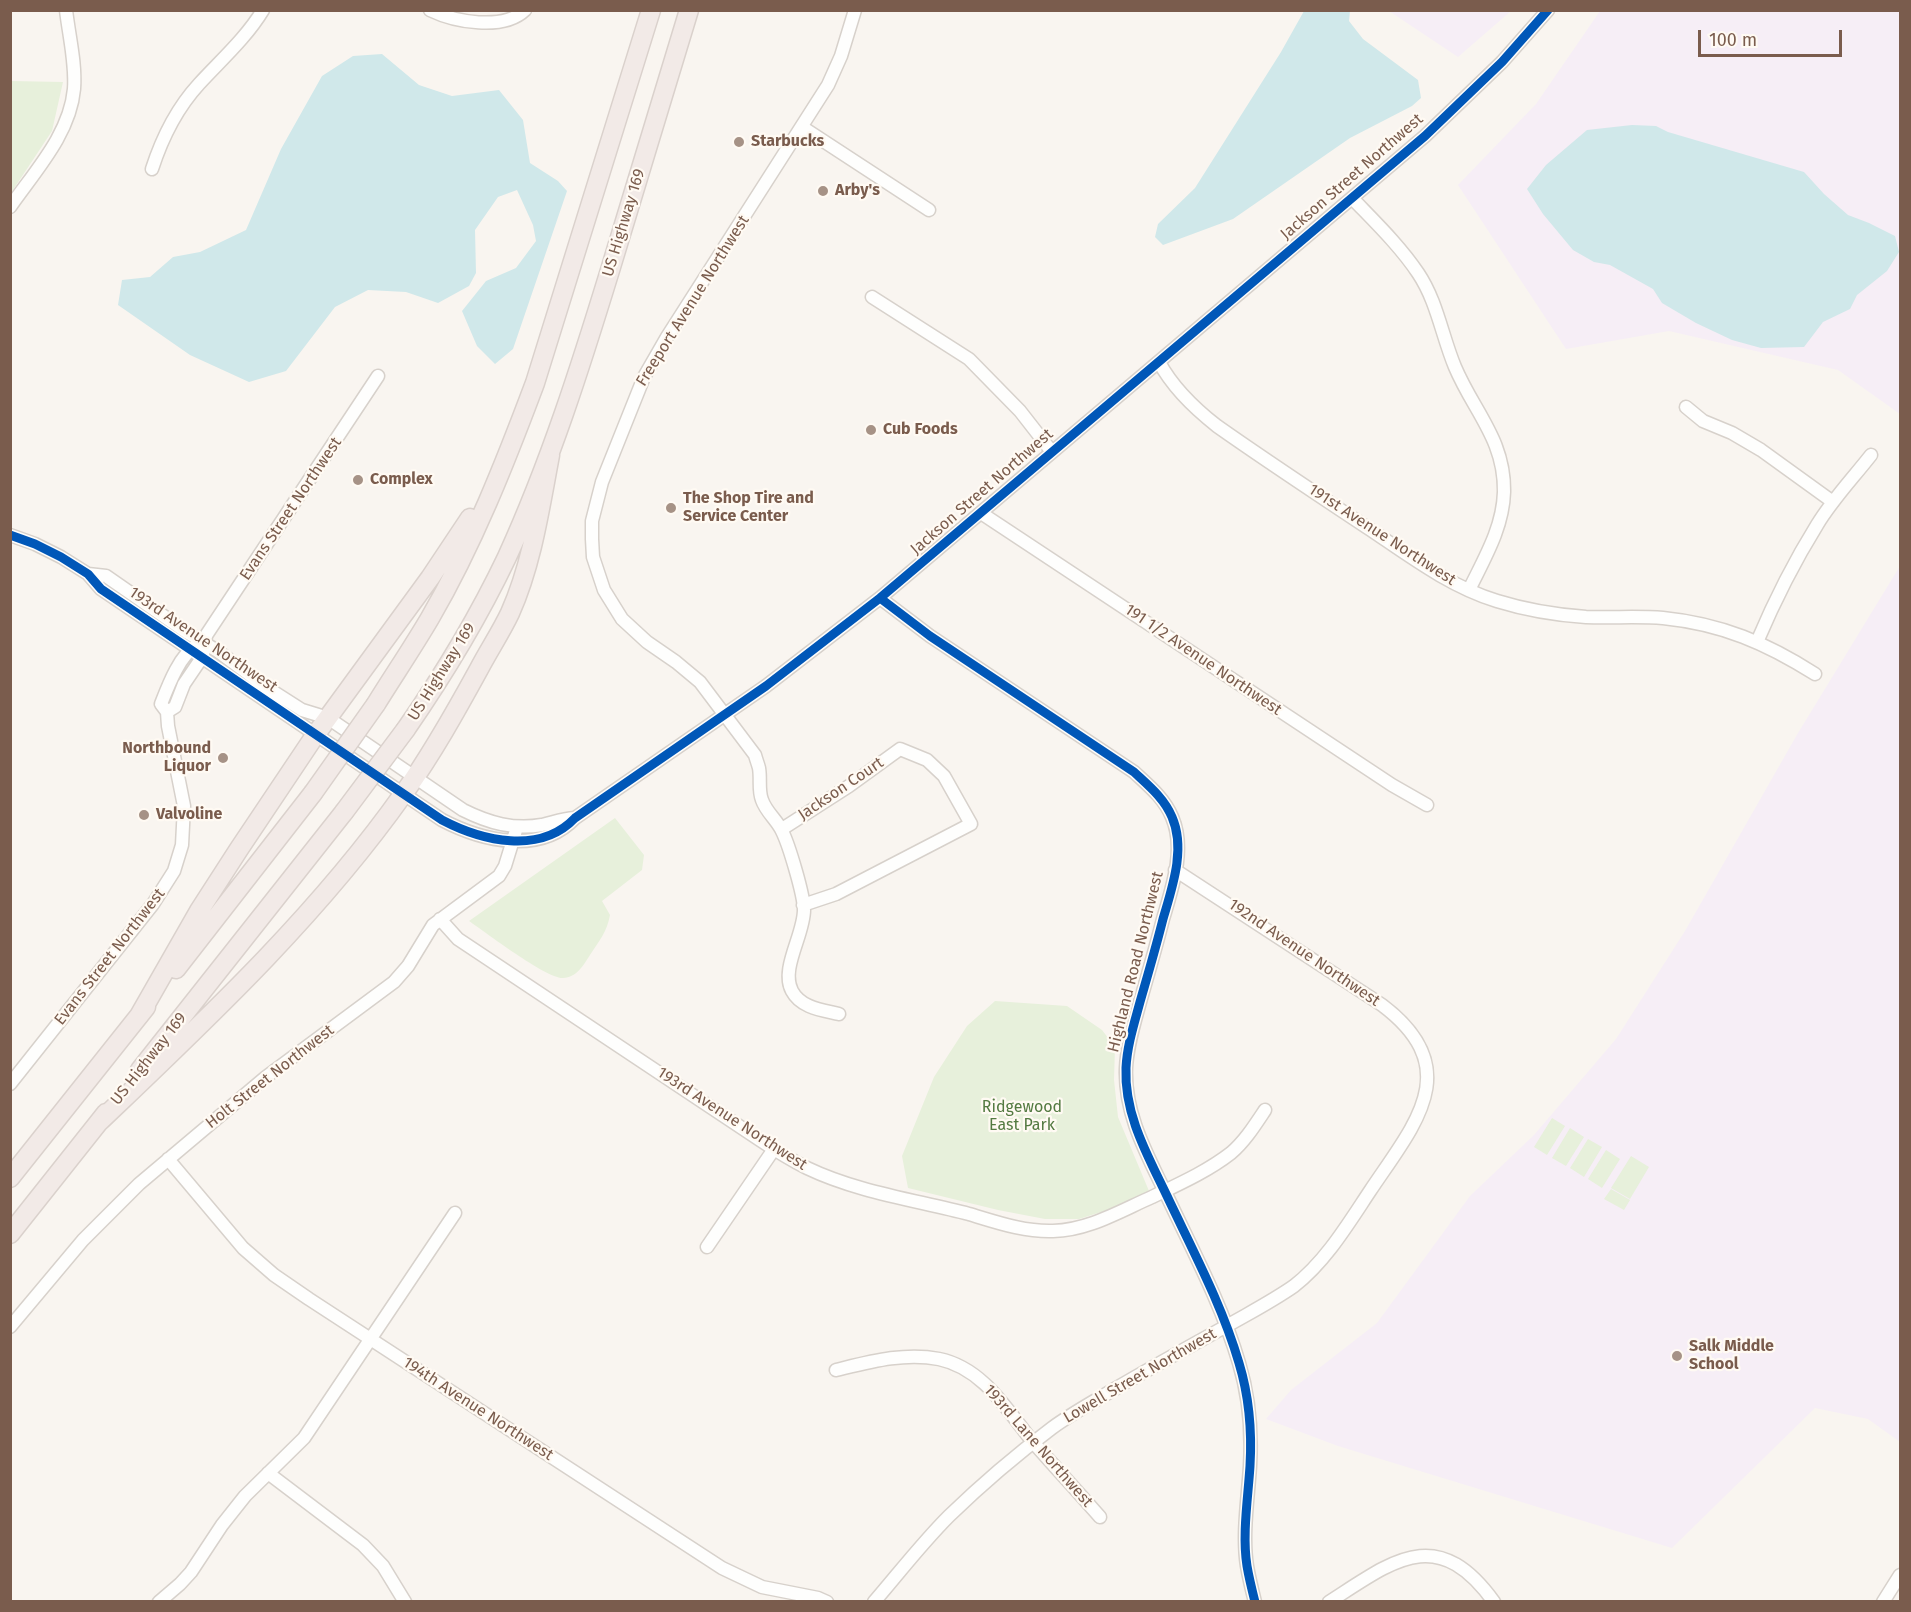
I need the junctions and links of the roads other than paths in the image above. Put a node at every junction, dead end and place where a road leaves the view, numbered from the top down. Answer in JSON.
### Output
{"nodes":[{"id":1,"x":66,"y":10,"type":"edge"},
{"id":2,"x":263,"y":10,"type":"edge"},
{"id":3,"x":430,"y":10,"type":"edge"},
{"id":4,"x":525,"y":10,"type":"edge"},
{"id":5,"x":651,"y":10,"type":"edge"},
{"id":6,"x":689,"y":10,"type":"edge"},
{"id":7,"x":855,"y":10,"type":"edge"},
{"id":8,"x":1548,"y":10,"type":"edge"},
{"id":9,"x":802,"y":127,"type":"junction"},
{"id":10,"x":152,"y":169,"type":"dead end"},
{"id":11,"x":1352,"y":198,"type":"junction"},
{"id":12,"x":10,"y":207,"type":"edge"},
{"id":13,"x":929,"y":210,"type":"dead end"},
{"id":14,"x":872,"y":297,"type":"dead end"},
{"id":15,"x":1159,"y":362,"type":"junction"},
{"id":16,"x":378,"y":376,"type":"dead end"},
{"id":17,"x":1686,"y":407,"type":"dead end"},
{"id":18,"x":514,"y":437,"type":"junction"},
{"id":19,"x":1052,"y":452,"type":"junction"},
{"id":20,"x":550,"y":455,"type":"junction"},
{"id":21,"x":1871,"y":455,"type":"dead end"},
{"id":22,"x":1833,"y":502,"type":"junction"},
{"id":23,"x":981,"y":513,"type":"junction"},
{"id":24,"x":10,"y":536,"type":"edge"},
{"id":25,"x":88,"y":574,"type":"junction"},
{"id":26,"x":1469,"y":590,"type":"junction"},
{"id":27,"x":880,"y":598,"type":"junction"},
{"id":28,"x":204,"y":641,"type":"junction"},
{"id":29,"x":1757,"y":642,"type":"junction"},
{"id":30,"x":191,"y":648,"type":"junction"},
{"id":31,"x":203,"y":656,"type":"junction"},
{"id":32,"x":1815,"y":674,"type":"dead end"},
{"id":33,"x":721,"y":710,"type":"junction"},
{"id":34,"x":167,"y":711,"type":"junction"},
{"id":35,"x":328,"y":718,"type":"junction"},
{"id":36,"x":316,"y":734,"type":"junction"},
{"id":37,"x":389,"y":759,"type":"joint"},
{"id":38,"x":377,"y":776,"type":"joint"},
{"id":39,"x":415,"y":778,"type":"junction"},
{"id":40,"x":404,"y":794,"type":"junction"},
{"id":41,"x":1426,"y":805,"type":"dead end"},
{"id":42,"x":575,"y":818,"type":"junction"},
{"id":43,"x":517,"y":827,"type":"junction"},
{"id":44,"x":782,"y":829,"type":"junction"},
{"id":45,"x":513,"y":841,"type":"junction"},
{"id":46,"x":1175,"y":870,"type":"junction"},
{"id":47,"x":803,"y":905,"type":"junction"},
{"id":48,"x":440,"y":919,"type":"junction"},
{"id":49,"x":839,"y":1014,"type":"dead end"},
{"id":50,"x":139,"y":1016,"type":"junction"},
{"id":51,"x":1421,"y":1049,"type":"joint"},
{"id":52,"x":10,"y":1084,"type":"edge"},
{"id":53,"x":1265,"y":1110,"type":"dead end"},
{"id":54,"x":99,"y":1122,"type":"junction"},
{"id":55,"x":774,"y":1149,"type":"junction"},
{"id":56,"x":168,"y":1159,"type":"junction"},
{"id":57,"x":10,"y":1178,"type":"edge"},
{"id":58,"x":1165,"y":1191,"type":"junction"},
{"id":59,"x":455,"y":1213,"type":"dead end"},
{"id":60,"x":10,"y":1234,"type":"edge"},
{"id":61,"x":707,"y":1247,"type":"dead end"},
{"id":62,"x":1227,"y":1326,"type":"junction"},
{"id":63,"x":10,"y":1327,"type":"edge"},
{"id":64,"x":371,"y":1339,"type":"junction"},
{"id":65,"x":836,"y":1370,"type":"dead end"},
{"id":66,"x":1033,"y":1442,"type":"junction"},
{"id":67,"x":268,"y":1473,"type":"junction"},
{"id":68,"x":1100,"y":1517,"type":"dead end"},
{"id":69,"x":1900,"y":1575,"type":"edge"},
{"id":70,"x":167,"y":1599,"type":"edge"},
{"id":71,"x":405,"y":1602,"type":"edge"},
{"id":72,"x":827,"y":1602,"type":"edge"},
{"id":73,"x":874,"y":1602,"type":"edge"},
{"id":74,"x":1255,"y":1602,"type":"edge"},
{"id":75,"x":1329,"y":1602,"type":"edge"},
{"id":76,"x":1494,"y":1602,"type":"edge"},
{"id":77,"x":1883,"y":1602,"type":"edge"}],
"edges":[{"from":1,"to":12,"type":"street"},
{"from":2,"to":10,"type":"street"},
{"from":3,"to":4,"type":"street"},
{"from":5,"to":18,"type":"highway"},
{"from":6,"to":20,"type":"highway","name":"US Highway 169"},
{"from":7,"to":9,"type":"street","name":"Freeport Avenue Northwest"},
{"from":8,"to":11,"type":"street","name":"Jackson Street Northwest"},
{"from":9,"to":13,"type":"street"},
{"from":9,"to":33,"type":"street","name":"Freeport Avenue Northwest"},
{"from":11,"to":15,"type":"street","name":"Jackson Street Northwest"},
{"from":11,"to":26,"type":"street"},
{"from":14,"to":19,"type":"street"},
{"from":15,"to":19,"type":"street","name":"Jackson Street Northwest"},
{"from":15,"to":26,"type":"street","name":"191st Avenue Northwest"},
{"from":16,"to":28,"type":"street","name":"Evans Street Northwest"},
{"from":17,"to":22,"type":"street"},
{"from":18,"to":35,"type":"highway"},
{"from":18,"to":50,"type":"highway","bridge":true},
{"from":19,"to":23,"type":"street","name":"Jackson Street Northwest"},
{"from":20,"to":39,"type":"highway"},
{"from":20,"to":54,"type":"highway","name":"US Highway 169","bridge":true},
{"from":21,"to":22,"type":"street"},
{"from":22,"to":29,"type":"street"},
{"from":23,"to":27,"type":"street","name":"Jackson Street Northwest"},
{"from":23,"to":41,"type":"street","name":"191 1/2 Avenue Northwest"},
{"from":24,"to":25,"type":"street","name":"193rd Avenue Northwest"},
{"from":25,"to":28,"type":"street","name":"193rd Avenue Northwest"},
{"from":25,"to":30,"type":"street","name":"193rd Avenue Northwest"},
{"from":26,"to":29,"type":"street","name":"191st Avenue Northwest"},
{"from":27,"to":33,"type":"street","name":"Jackson Street Northwest"},
{"from":27,"to":46,"type":"street","name":"Highland Road Northwest"},
{"from":28,"to":30,"type":"street","name":"Evans Street Northwest"},
{"from":28,"to":31,"type":"street","name":"Evans Street Northwest"},
{"from":28,"to":35,"type":"street","name":"193rd Avenue Northwest"},
{"from":29,"to":32,"type":"street","name":"191st Avenue Northwest"},
{"from":30,"to":31,"type":"street","name":"193rd Avenue Northwest"},
{"from":30,"to":34,"type":"street","name":"Evans Street Northwest"},
{"from":31,"to":34,"type":"street"},
{"from":31,"to":36,"type":"street","name":"193rd Avenue Northwest"},
{"from":33,"to":42,"type":"street","name":"Jackson Street Northwest"},
{"from":33,"to":44,"type":"street","name":"Freeport Avenue Northwest"},
{"from":34,"to":52,"type":"street","name":"Evans Street Northwest"},
{"from":35,"to":36,"type":"highway"},
{"from":35,"to":37,"type":"street","name":"193rd Avenue Northwest"},
{"from":36,"to":38,"type":"street","name":"193rd Avenue Northwest"},
{"from":36,"to":50,"type":"highway"},
{"from":37,"to":39,"type":"street","name":"Jackson Street Northwest"},
{"from":38,"to":40,"type":"street","name":"Jackson Street Northwest"},
{"from":39,"to":40,"type":"highway"},
{"from":39,"to":43,"type":"street","name":"Jackson Street Northwest"},
{"from":40,"to":45,"type":"street","name":"Jackson Street Northwest"},
{"from":40,"to":54,"type":"highway"},
{"from":42,"to":43,"type":"street","name":"Jackson Street Northwest"},
{"from":42,"to":45,"type":"street","name":"Jackson Street Northwest"},
{"from":43,"to":45,"type":"street","name":"Holt Street Northwest"},
{"from":44,"to":47,"type":"street"},
{"from":44,"to":47,"type":"street","name":"Jackson Court"},
{"from":45,"to":48,"type":"street","name":"Holt Street Northwest"},
{"from":46,"to":51,"type":"street","name":"192nd Avenue Northwest"},
{"from":46,"to":58,"type":"street","name":"Highland Road Northwest"},
{"from":47,"to":49,"type":"street"},
{"from":48,"to":55,"type":"street","name":"193rd Avenue Northwest"},
{"from":48,"to":56,"type":"street","name":"Holt Street Northwest"},
{"from":50,"to":57,"type":"highway"},
{"from":51,"to":62,"type":"street","name":"Lowell Street Northwest"},
{"from":53,"to":58,"type":"street","name":"193rd Avenue Northwest"},
{"from":54,"to":60,"type":"highway","name":"US Highway 169"},
{"from":55,"to":58,"type":"street","name":"193rd Avenue Northwest"},
{"from":55,"to":61,"type":"street"},
{"from":56,"to":63,"type":"street","name":"Holt Street Northwest"},
{"from":56,"to":64,"type":"street","name":"194th Avenue Northwest"},
{"from":58,"to":62,"type":"street","name":"Highland Road Northwest"},
{"from":59,"to":64,"type":"street"},
{"from":62,"to":66,"type":"street","name":"Lowell Street Northwest"},
{"from":62,"to":74,"type":"street","name":"Highland Road Northwest"},
{"from":64,"to":67,"type":"street"},
{"from":64,"to":72,"type":"street","name":"194th Avenue Northwest"},
{"from":65,"to":66,"type":"street","name":"193rd Lane Northwest"},
{"from":66,"to":68,"type":"street","name":"193rd Lane Northwest"},
{"from":66,"to":73,"type":"street","name":"Lowell Street Northwest"},
{"from":67,"to":70,"type":"street"},
{"from":67,"to":71,"type":"street"},
{"from":69,"to":77,"type":"street"},
{"from":75,"to":76,"type":"street"}]}
